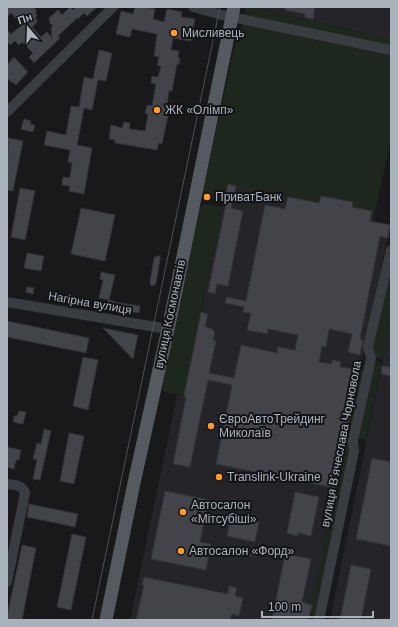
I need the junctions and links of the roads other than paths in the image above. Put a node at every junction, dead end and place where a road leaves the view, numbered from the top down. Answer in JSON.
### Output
{"nodes":[{"id":1,"x":113,"y":7,"type":"edge"},
{"id":2,"x":193,"y":7,"type":"edge"},
{"id":3,"x":233,"y":12,"type":"edge"},
{"id":4,"x":391,"y":50,"type":"edge"},
{"id":5,"x":7,"y":112,"type":"edge"},
{"id":6,"x":391,"y":250,"type":"edge"},
{"id":7,"x":7,"y":302,"type":"edge"},
{"id":8,"x":168,"y":329,"type":"junction"},
{"id":9,"x":7,"y":484,"type":"edge"},
{"id":10,"x":7,"y":582,"type":"edge"},
{"id":11,"x":106,"y":620,"type":"edge"},
{"id":12,"x":320,"y":620,"type":"edge"}],
"edges":[{"from":1,"to":5,"type":"street"},
{"from":2,"to":3,"type":"street"},
{"from":3,"to":4,"type":"street"},
{"from":3,"to":8,"type":"main road","name":"вулиця Космонавтів"},
{"from":6,"to":12,"type":"street","name":"вулиця Вʼячеслава Чорновола"},
{"from":7,"to":8,"type":"street","name":"Нагірна вулиця"},
{"from":8,"to":11,"type":"main road","name":"вулиця Космонавтів"},
{"from":9,"to":10,"type":"street"}]}
